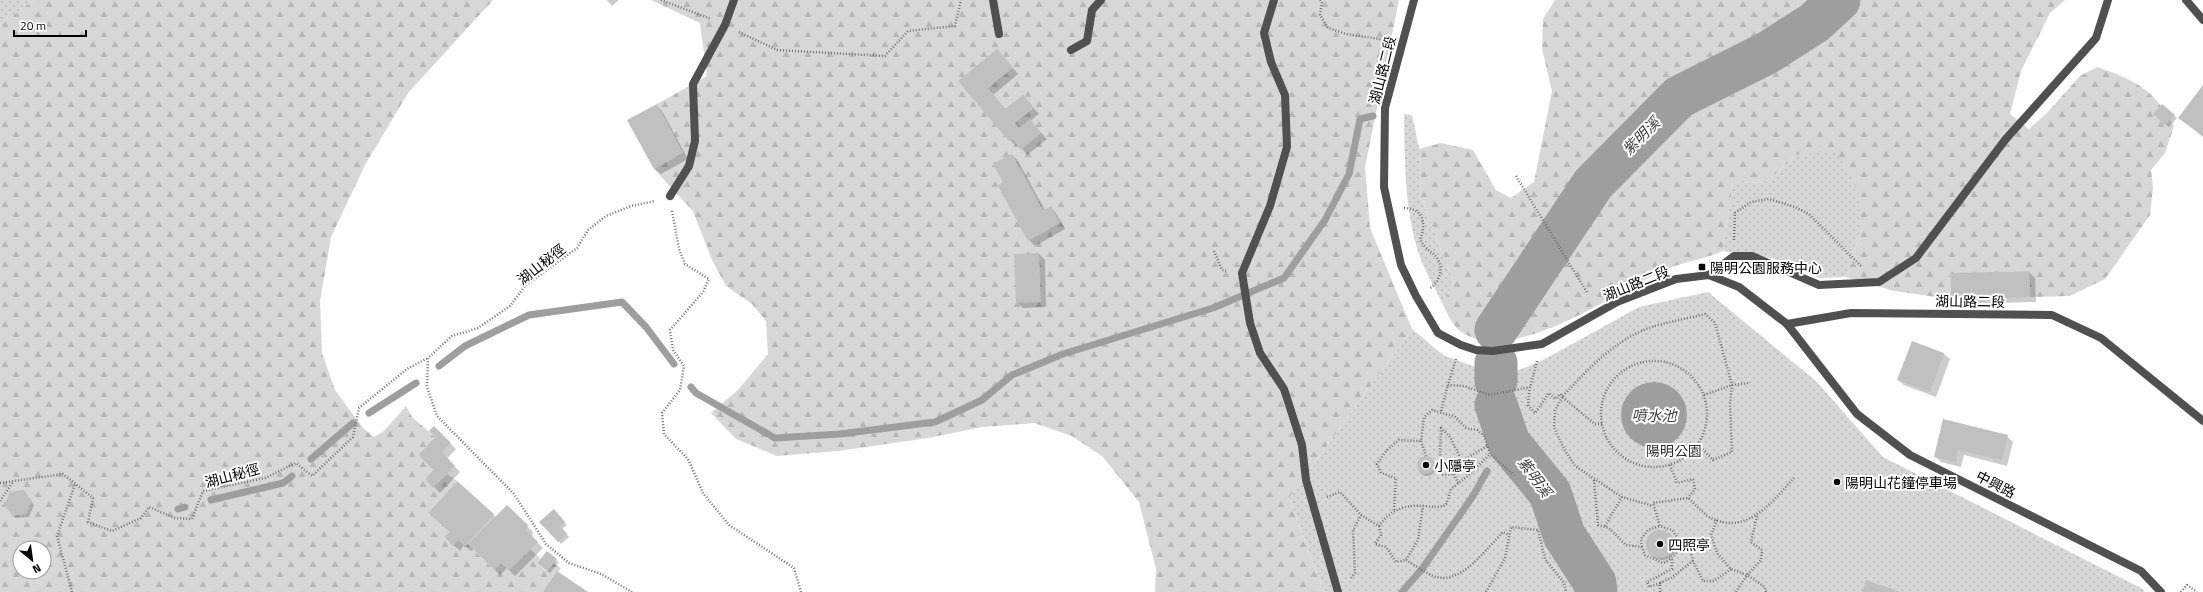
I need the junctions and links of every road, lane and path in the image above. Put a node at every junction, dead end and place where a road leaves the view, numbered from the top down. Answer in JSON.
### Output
{"nodes":[{"id":1,"x":661,"y":0,"type":"edge"},
{"id":2,"x":734,"y":0,"type":"edge"},
{"id":3,"x":961,"y":0,"type":"edge"},
{"id":4,"x":993,"y":0,"type":"edge"},
{"id":5,"x":1101,"y":0,"type":"edge"},
{"id":6,"x":1274,"y":0,"type":"edge"},
{"id":7,"x":1320,"y":0,"type":"edge"},
{"id":8,"x":1414,"y":0,"type":"edge"},
{"id":9,"x":2108,"y":0,"type":"edge"},
{"id":10,"x":2186,"y":0,"type":"edge"},
{"id":11,"x":2203,"y":20,"type":"edge"},
{"id":12,"x":725,"y":25,"type":"junction"},
{"id":13,"x":1000,"y":34,"type":"dead end"},
{"id":14,"x":1402,"y":42,"type":"junction"},
{"id":15,"x":1071,"y":50,"type":"dead end"},
{"id":16,"x":1516,"y":176,"type":"dead end"},
{"id":17,"x":670,"y":196,"type":"junction"},
{"id":18,"x":1388,"y":207,"type":"junction"},
{"id":19,"x":1214,"y":251,"type":"dead end"},
{"id":20,"x":1734,"y":256,"type":"junction"},
{"id":21,"x":1242,"y":273,"type":"junction"},
{"id":22,"x":1709,"y":275,"type":"junction"},
{"id":23,"x":1868,"y":283,"type":"junction"},
{"id":24,"x":1588,"y":294,"type":"dead end"},
{"id":25,"x":1416,"y":296,"type":"junction"},
{"id":26,"x":1787,"y":324,"type":"junction"},
{"id":27,"x":1542,"y":344,"type":"junction"},
{"id":28,"x":1461,"y":345,"type":"junction"},
{"id":29,"x":428,"y":358,"type":"junction"},
{"id":30,"x":1750,"y":383,"type":"dead end"},
{"id":31,"x":1732,"y":385,"type":"junction"},
{"id":32,"x":1448,"y":386,"type":"junction"},
{"id":33,"x":1530,"y":387,"type":"junction"},
{"id":34,"x":1704,"y":395,"type":"junction"},
{"id":35,"x":1562,"y":397,"type":"junction"},
{"id":36,"x":1441,"y":411,"type":"junction"},
{"id":37,"x":2203,"y":421,"type":"edge"},
{"id":38,"x":1602,"y":424,"type":"junction"},
{"id":39,"x":1421,"y":441,"type":"junction"},
{"id":40,"x":1698,"y":444,"type":"junction"},
{"id":41,"x":1487,"y":446,"type":"junction"},
{"id":42,"x":1490,"y":454,"type":"junction"},
{"id":43,"x":1426,"y":456,"type":"dead end"},
{"id":44,"x":1462,"y":461,"type":"junction"},
{"id":45,"x":1670,"y":465,"type":"junction"},
{"id":46,"x":1454,"y":474,"type":"junction"},
{"id":47,"x":1514,"y":475,"type":"dead end"},
{"id":48,"x":1795,"y":477,"type":"dead end"},
{"id":49,"x":1594,"y":479,"type":"junction"},
{"id":50,"x":13,"y":481,"type":"junction"},
{"id":51,"x":0,"y":483,"type":"edge"},
{"id":52,"x":1458,"y":483,"type":"junction"},
{"id":53,"x":75,"y":484,"type":"junction"},
{"id":54,"x":1622,"y":497,"type":"junction"},
{"id":55,"x":1688,"y":498,"type":"junction"},
{"id":56,"x":0,"y":501,"type":"edge"},
{"id":57,"x":1312,"y":502,"type":"junction"},
{"id":58,"x":1423,"y":506,"type":"junction"},
{"id":59,"x":1654,"y":506,"type":"junction"},
{"id":60,"x":1394,"y":510,"type":"junction"},
{"id":61,"x":1361,"y":514,"type":"junction"},
{"id":62,"x":1757,"y":516,"type":"junction"},
{"id":63,"x":1717,"y":520,"type":"junction"},
{"id":64,"x":1379,"y":526,"type":"junction"},
{"id":65,"x":1605,"y":526,"type":"junction"},
{"id":66,"x":1660,"y":526,"type":"junction"},
{"id":67,"x":1509,"y":535,"type":"junction"},
{"id":68,"x":1680,"y":541,"type":"junction"},
{"id":69,"x":1642,"y":547,"type":"junction"},
{"id":70,"x":1672,"y":558,"type":"junction"},
{"id":71,"x":1406,"y":560,"type":"junction"},
{"id":72,"x":1693,"y":561,"type":"junction"},
{"id":73,"x":1731,"y":569,"type":"junction"},
{"id":74,"x":1747,"y":575,"type":"junction"},
{"id":75,"x":1348,"y":582,"type":"dead end"},
{"id":76,"x":1660,"y":583,"type":"junction"},
{"id":77,"x":72,"y":592,"type":"edge"},
{"id":78,"x":632,"y":592,"type":"edge"},
{"id":79,"x":801,"y":592,"type":"edge"},
{"id":80,"x":1338,"y":592,"type":"edge"},
{"id":81,"x":1486,"y":592,"type":"edge"},
{"id":82,"x":1566,"y":592,"type":"edge"},
{"id":83,"x":1660,"y":592,"type":"edge"},
{"id":84,"x":1736,"y":592,"type":"edge"},
{"id":85,"x":1766,"y":592,"type":"edge"},
{"id":86,"x":2161,"y":592,"type":"edge"},
{"id":87,"x":2181,"y":592,"type":"edge"},
{"id":88,"x":2197,"y":592,"type":"edge"}],
"edges":[{"from":1,"to":12,"type":"path"},
{"from":2,"to":12,"type":"street"},
{"from":3,"to":12,"type":"path"},
{"from":4,"to":13,"type":"street"},
{"from":5,"to":15,"type":"street"},
{"from":6,"to":21,"type":"street"},
{"from":7,"to":14,"type":"path"},
{"from":8,"to":14,"type":"street","name":"湖山路二段"},
{"from":9,"to":23,"type":"street"},
{"from":10,"to":11,"type":"street"},
{"from":12,"to":17,"type":"street"},
{"from":14,"to":18,"type":"street","name":"湖山路二段"},
{"from":16,"to":24,"type":"path"},
{"from":17,"to":29,"type":"path","name":"湖山秘徑"},
{"from":17,"to":79,"type":"path"},
{"from":18,"to":25,"type":"street","name":"湖山路二段"},
{"from":18,"to":25,"type":"path"},
{"from":19,"to":21,"type":"path"},
{"from":20,"to":22,"type":"street"},
{"from":20,"to":23,"type":"street"},
{"from":20,"to":23,"type":"path"},
{"from":21,"to":57,"type":"street"},
{"from":22,"to":26,"type":"street","name":"湖山路二段"},
{"from":22,"to":27,"type":"street","name":"湖山路二段"},
{"from":25,"to":28,"type":"street","name":"湖山路二段"},
{"from":26,"to":37,"type":"street","name":"湖山路二段"},
{"from":26,"to":86,"type":"street","name":"中興路"},
{"from":27,"to":28,"type":"street","name":"湖山路二段"},
{"from":27,"to":33,"type":"path"},
{"from":28,"to":32,"type":"path"},
{"from":29,"to":53,"type":"path","name":"湖山秘徑"},
{"from":29,"to":78,"type":"path"},
{"from":30,"to":31,"type":"path"},
{"from":31,"to":34,"type":"path"},
{"from":31,"to":35,"type":"path"},
{"from":31,"to":40,"type":"path"},
{"from":32,"to":33,"type":"path"},
{"from":32,"to":36,"type":"path"},
{"from":33,"to":35,"type":"path"},
{"from":34,"to":38,"type":"path"},
{"from":34,"to":40,"type":"path"},
{"from":35,"to":38,"type":"path"},
{"from":35,"to":49,"type":"path"},
{"from":36,"to":39,"type":"path"},
{"from":36,"to":41,"type":"path"},
{"from":38,"to":45,"type":"path"},
{"from":39,"to":43,"type":"path"},
{"from":39,"to":60,"type":"path"},
{"from":40,"to":45,"type":"path"},
{"from":41,"to":42,"type":"path"},
{"from":41,"to":44,"type":"path"},
{"from":42,"to":47,"type":"path"},
{"from":42,"to":52,"type":"path"},
{"from":44,"to":46,"type":"path"},
{"from":44,"to":46,"type":"path"},
{"from":45,"to":55,"type":"path"},
{"from":46,"to":52,"type":"path"},
{"from":48,"to":62,"type":"path"},
{"from":49,"to":54,"type":"path"},
{"from":49,"to":65,"type":"path"},
{"from":50,"to":51,"type":"path","name":"湖山秘徑"},
{"from":50,"to":53,"type":"path","name":"湖山秘徑"},
{"from":50,"to":56,"type":"path"},
{"from":52,"to":58,"type":"path"},
{"from":53,"to":77,"type":"path"},
{"from":54,"to":59,"type":"path"},
{"from":54,"to":65,"type":"path"},
{"from":55,"to":59,"type":"path"},
{"from":55,"to":63,"type":"path"},
{"from":57,"to":61,"type":"path"},
{"from":57,"to":80,"type":"street"},
{"from":58,"to":60,"type":"path"},
{"from":58,"to":71,"type":"path"},
{"from":59,"to":66,"type":"path"},
{"from":60,"to":64,"type":"path"},
{"from":61,"to":64,"type":"path"},
{"from":61,"to":75,"type":"path"},
{"from":62,"to":63,"type":"path"},
{"from":62,"to":74,"type":"path"},
{"from":63,"to":73,"type":"path"},
{"from":64,"to":71,"type":"path"},
{"from":65,"to":69,"type":"path"},
{"from":66,"to":68,"type":"path"},
{"from":66,"to":69,"type":"path"},
{"from":67,"to":71,"type":"path"},
{"from":67,"to":81,"type":"path"},
{"from":67,"to":82,"type":"path"},
{"from":68,"to":70,"type":"path"},
{"from":68,"to":72,"type":"path"},
{"from":69,"to":70,"type":"path"},
{"from":70,"to":76,"type":"path"},
{"from":72,"to":73,"type":"path"},
{"from":72,"to":76,"type":"path"},
{"from":73,"to":74,"type":"path"},
{"from":74,"to":84,"type":"path"},
{"from":74,"to":85,"type":"path"},
{"from":76,"to":83,"type":"path"},
{"from":87,"to":88,"type":"path"}]}
